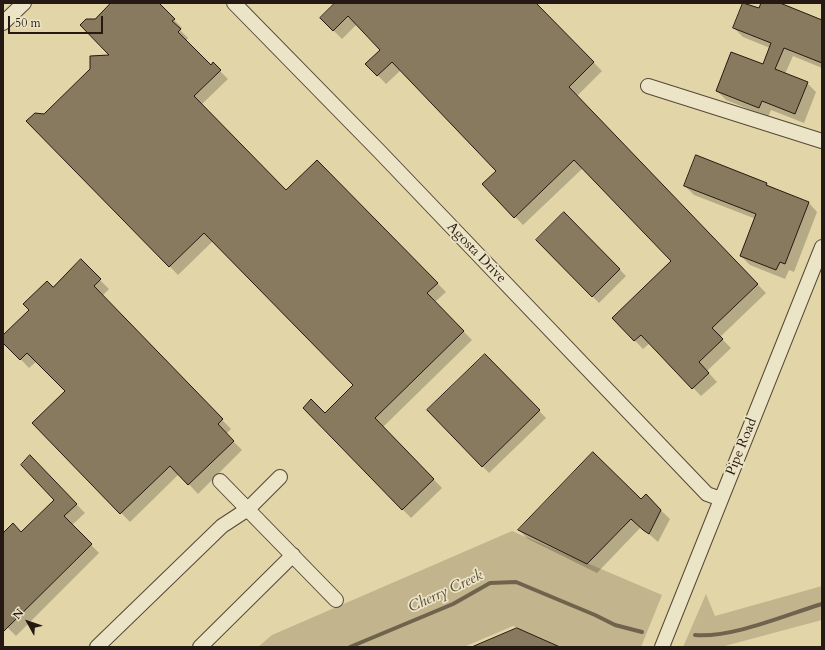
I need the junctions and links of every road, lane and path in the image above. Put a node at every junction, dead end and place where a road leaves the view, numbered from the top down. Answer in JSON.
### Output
{"nodes":[{"id":1,"x":24,"y":3,"type":"edge"},
{"id":2,"x":234,"y":3,"type":"edge"},
{"id":3,"x":3,"y":23,"type":"edge"},
{"id":4,"x":648,"y":86,"type":"dead end"},
{"id":5,"x":822,"y":141,"type":"edge"},
{"id":6,"x":822,"y":248,"type":"edge"},
{"id":7,"x":280,"y":477,"type":"dead end"},
{"id":8,"x":220,"y":481,"type":"dead end"},
{"id":9,"x":720,"y":499,"type":"junction"},
{"id":10,"x":248,"y":509,"type":"junction"},
{"id":11,"x":293,"y":555,"type":"junction"},
{"id":12,"x":336,"y":600,"type":"dead end"},
{"id":13,"x":97,"y":647,"type":"edge"},
{"id":14,"x":200,"y":647,"type":"edge"},
{"id":15,"x":662,"y":647,"type":"edge"}],
"edges":[{"from":1,"to":3,"type":"street"},
{"from":2,"to":9,"type":"street","name":"Agosta Drive"},
{"from":4,"to":5,"type":"street"},
{"from":6,"to":9,"type":"street","name":"Pipe Road"},
{"from":7,"to":10,"type":"street"},
{"from":8,"to":10,"type":"street"},
{"from":9,"to":15,"type":"street","name":"Pipe Road"},
{"from":10,"to":11,"type":"street"},
{"from":10,"to":13,"type":"street"},
{"from":11,"to":12,"type":"street"},
{"from":11,"to":14,"type":"street"}]}
